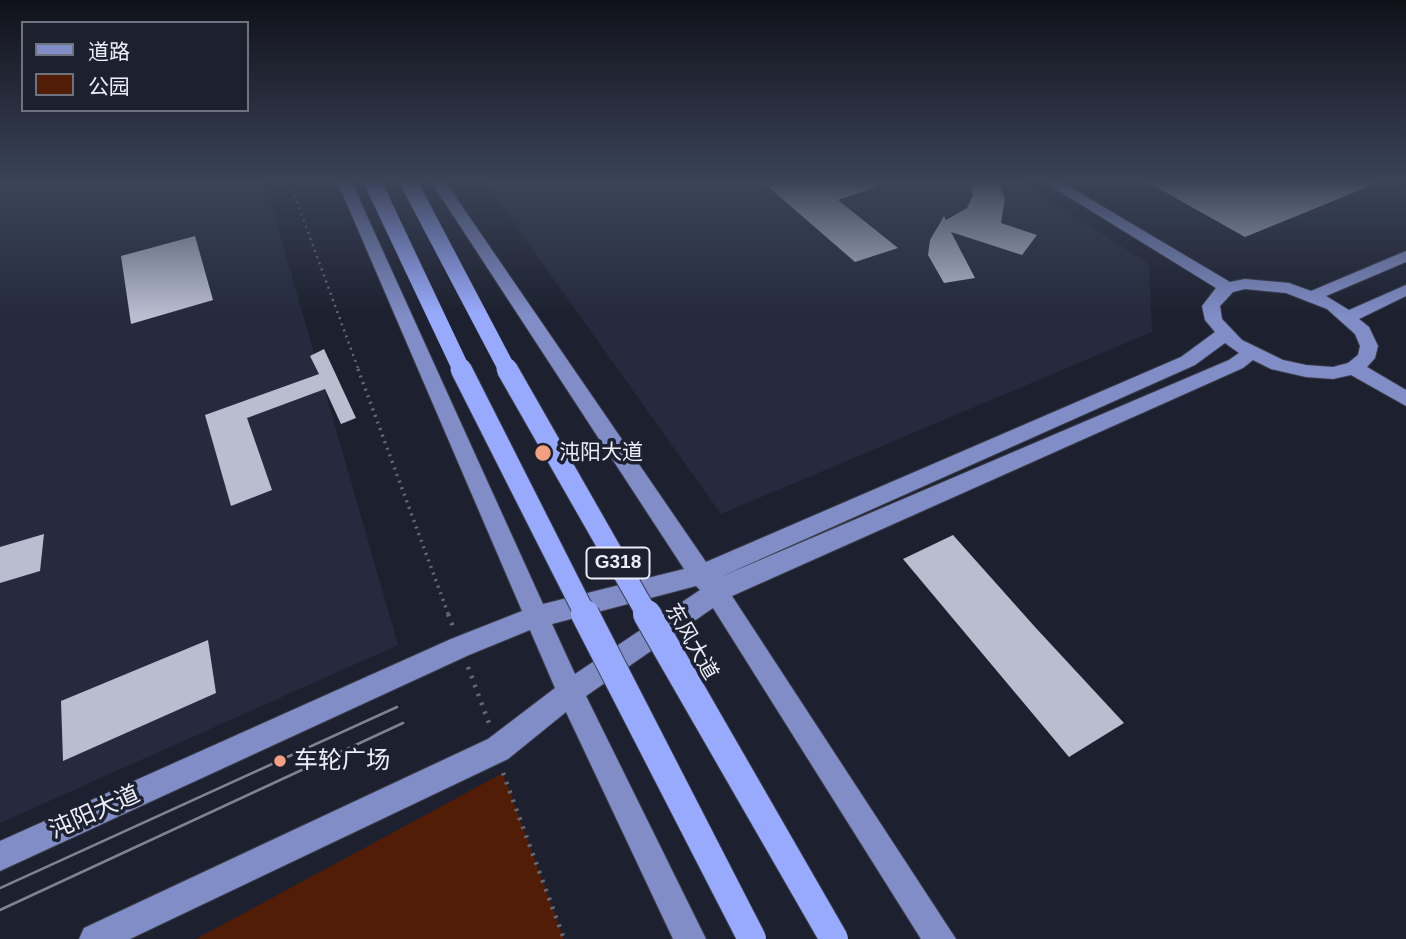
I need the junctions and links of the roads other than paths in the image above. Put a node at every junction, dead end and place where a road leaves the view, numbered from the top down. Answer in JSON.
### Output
{"nodes":[{"id":1,"x":364,"y":227,"type":"edge"},
{"id":2,"x":394,"y":227,"type":"edge"},
{"id":3,"x":432,"y":227,"type":"edge"},
{"id":4,"x":468,"y":227,"type":"edge"},
{"id":5,"x":1126,"y":227,"type":"edge"},
{"id":6,"x":1406,"y":256,"type":"edge"},
{"id":7,"x":1227,"y":288,"type":"junction"},
{"id":8,"x":1406,"y":290,"type":"edge"},
{"id":9,"x":1313,"y":296,"type":"junction"},
{"id":10,"x":1349,"y":317,"type":"junction"},
{"id":11,"x":1225,"y":334,"type":"junction"},
{"id":12,"x":1251,"y":353,"type":"junction"},
{"id":13,"x":1354,"y":368,"type":"junction"},
{"id":14,"x":1406,"y":399,"type":"edge"},
{"id":15,"x":701,"y":575,"type":"junction"},
{"id":16,"x":716,"y":592,"type":"junction"},
{"id":17,"x":536,"y":617,"type":"junction"},
{"id":18,"x":570,"y":692,"type":"junction"},
{"id":19,"x":0,"y":856,"type":"edge"},
{"id":20,"x":95,"y":939,"type":"edge"},
{"id":21,"x":690,"y":939,"type":"edge"},
{"id":22,"x":752,"y":939,"type":"edge"},
{"id":23,"x":834,"y":939,"type":"edge"},
{"id":24,"x":940,"y":939,"type":"edge"}],
"edges":[{"from":1,"to":17,"type":"main road"},
{"from":2,"to":22,"type":"highway","number":"G318","bridge":true},
{"from":3,"to":23,"type":"highway","name":"东风大道","number":"G318","bridge":true},
{"from":4,"to":15,"type":"main road"},
{"from":5,"to":7,"type":"main road"},
{"from":6,"to":9,"type":"main road"},
{"from":7,"to":9,"type":"main road"},
{"from":7,"to":11,"type":"main road"},
{"from":8,"to":10,"type":"main road"},
{"from":9,"to":10,"type":"main road"},
{"from":10,"to":13,"type":"main road"},
{"from":11,"to":12,"type":"main road"},
{"from":11,"to":15,"type":"main road","name":"沌阳大道"},
{"from":12,"to":13,"type":"main road"},
{"from":12,"to":16,"type":"main road"},
{"from":13,"to":14,"type":"main road"},
{"from":15,"to":16,"type":"main road"},
{"from":15,"to":17,"type":"main road","name":"沌阳大道"},
{"from":16,"to":18,"type":"main road"},
{"from":16,"to":24,"type":"main road"},
{"from":17,"to":18,"type":"main road"},
{"from":17,"to":19,"type":"main road","name":"沌阳大道"},
{"from":18,"to":20,"type":"main road"},
{"from":18,"to":21,"type":"main road"}]}
